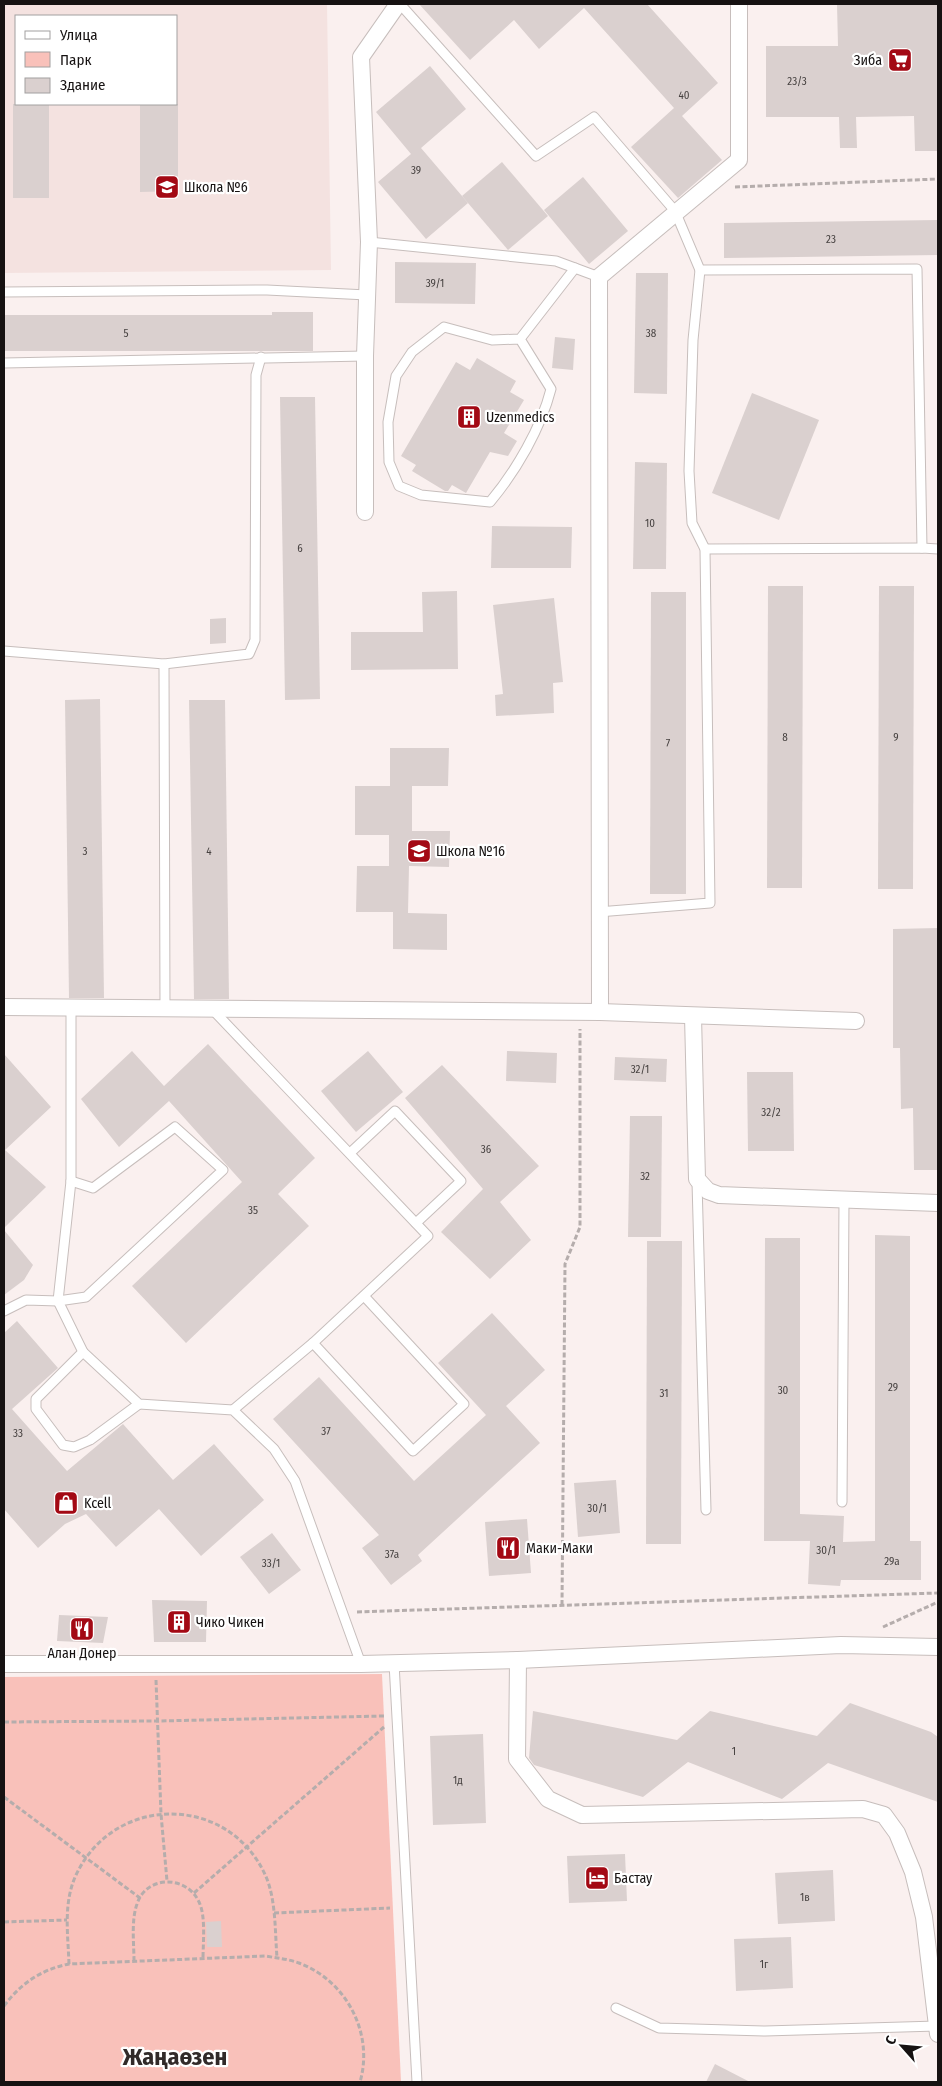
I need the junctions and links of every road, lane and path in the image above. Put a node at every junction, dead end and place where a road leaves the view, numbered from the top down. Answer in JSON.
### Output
{"nodes":[{"id":1,"x":399,"y":4,"type":"edge"},
{"id":2,"x":739,"y":4,"type":"edge"},
{"id":3,"x":938,"y":179,"type":"edge"},
{"id":4,"x":734,"y":187,"type":"dead end"},
{"id":5,"x":676,"y":211,"type":"junction"},
{"id":6,"x":369,"y":242,"type":"junction"},
{"id":7,"x":575,"y":268,"type":"junction"},
{"id":8,"x":700,"y":270,"type":"junction"},
{"id":9,"x":599,"y":277,"type":"junction"},
{"id":10,"x":4,"y":292,"type":"edge"},
{"id":11,"x":367,"y":295,"type":"junction"},
{"id":12,"x":520,"y":339,"type":"junction"},
{"id":13,"x":365,"y":356,"type":"junction"},
{"id":14,"x":261,"y":357,"type":"junction"},
{"id":15,"x":4,"y":363,"type":"edge"},
{"id":16,"x":365,"y":512,"type":"dead end"},
{"id":17,"x":922,"y":548,"type":"junction"},
{"id":18,"x":705,"y":549,"type":"junction"},
{"id":19,"x":938,"y":549,"type":"edge"},
{"id":20,"x":4,"y":651,"type":"edge"},
{"id":21,"x":164,"y":664,"type":"junction"},
{"id":22,"x":598,"y":912,"type":"junction"},
{"id":23,"x":4,"y":1007,"type":"edge"},
{"id":24,"x":71,"y":1008,"type":"junction"},
{"id":25,"x":165,"y":1008,"type":"junction"},
{"id":26,"x":212,"y":1009,"type":"junction"},
{"id":27,"x":580,"y":1011,"type":"junction"},
{"id":28,"x":600,"y":1012,"type":"junction"},
{"id":29,"x":693,"y":1016,"type":"junction"},
{"id":30,"x":856,"y":1021,"type":"dead end"},
{"id":31,"x":350,"y":1153,"type":"junction"},
{"id":32,"x":697,"y":1179,"type":"junction"},
{"id":33,"x":71,"y":1181,"type":"junction"},
{"id":34,"x":844,"y":1201,"type":"junction"},
{"id":35,"x":938,"y":1203,"type":"edge"},
{"id":36,"x":416,"y":1223,"type":"junction"},
{"id":37,"x":364,"y":1296,"type":"junction"},
{"id":38,"x":58,"y":1301,"type":"junction"},
{"id":39,"x":4,"y":1312,"type":"edge"},
{"id":40,"x":313,"y":1344,"type":"junction"},
{"id":41,"x":83,"y":1352,"type":"junction"},
{"id":42,"x":139,"y":1404,"type":"junction"},
{"id":43,"x":233,"y":1410,"type":"junction"},
{"id":44,"x":842,"y":1502,"type":"dead end"},
{"id":45,"x":706,"y":1510,"type":"dead end"},
{"id":46,"x":938,"y":1593,"type":"edge"},
{"id":47,"x":938,"y":1602,"type":"edge"},
{"id":48,"x":562,"y":1605,"type":"junction"},
{"id":49,"x":343,"y":1613,"type":"junction"},
{"id":50,"x":876,"y":1630,"type":"dead end"},
{"id":51,"x":938,"y":1647,"type":"edge"},
{"id":52,"x":518,"y":1660,"type":"junction"},
{"id":53,"x":394,"y":1663,"type":"junction"},
{"id":54,"x":4,"y":1664,"type":"edge"},
{"id":55,"x":156,"y":1664,"type":"junction"},
{"id":56,"x":361,"y":1664,"type":"junction"},
{"id":57,"x":397,"y":1716,"type":"junction"},
{"id":58,"x":157,"y":1721,"type":"junction"},
{"id":59,"x":4,"y":1722,"type":"edge"},
{"id":60,"x":4,"y":1797,"type":"edge"},
{"id":61,"x":161,"y":1814,"type":"junction"},
{"id":62,"x":246,"y":1847,"type":"junction"},
{"id":63,"x":86,"y":1858,"type":"junction"},
{"id":64,"x":167,"y":1882,"type":"junction"},
{"id":65,"x":194,"y":1893,"type":"junction"},
{"id":66,"x":140,"y":1898,"type":"junction"},
{"id":67,"x":390,"y":1908,"type":"dead end"},
{"id":68,"x":274,"y":1913,"type":"junction"},
{"id":69,"x":67,"y":1920,"type":"junction"},
{"id":70,"x":4,"y":1922,"type":"edge"},
{"id":71,"x":277,"y":1958,"type":"junction"},
{"id":72,"x":204,"y":1959,"type":"junction"},
{"id":73,"x":134,"y":1961,"type":"junction"},
{"id":74,"x":69,"y":1964,"type":"junction"},
{"id":75,"x":4,"y":2006,"type":"edge"},
{"id":76,"x":616,"y":2008,"type":"dead end"},
{"id":77,"x":937,"y":2030,"type":"edge"},
{"id":78,"x":360,"y":2082,"type":"edge"},
{"id":79,"x":417,"y":2082,"type":"edge"}],
"edges":[{"from":1,"to":5,"type":"lane"},
{"from":1,"to":6,"type":"street"},
{"from":2,"to":5,"type":"street"},
{"from":3,"to":4,"type":"path"},
{"from":5,"to":8,"type":"lane"},
{"from":5,"to":9,"type":"street"},
{"from":6,"to":7,"type":"lane"},
{"from":6,"to":11,"type":"street"},
{"from":7,"to":9,"type":"lane"},
{"from":7,"to":12,"type":"lane"},
{"from":8,"to":17,"type":"lane"},
{"from":8,"to":18,"type":"lane"},
{"from":9,"to":22,"type":"street"},
{"from":10,"to":11,"type":"lane"},
{"from":11,"to":13,"type":"street"},
{"from":12,"to":12,"type":"lane"},
{"from":13,"to":14,"type":"lane"},
{"from":13,"to":16,"type":"street"},
{"from":14,"to":15,"type":"lane"},
{"from":14,"to":21,"type":"lane"},
{"from":17,"to":18,"type":"lane"},
{"from":17,"to":19,"type":"lane"},
{"from":18,"to":22,"type":"lane"},
{"from":20,"to":21,"type":"lane"},
{"from":21,"to":25,"type":"lane"},
{"from":22,"to":28,"type":"street"},
{"from":23,"to":24,"type":"street"},
{"from":24,"to":25,"type":"street"},
{"from":24,"to":33,"type":"lane"},
{"from":25,"to":26,"type":"street"},
{"from":26,"to":27,"type":"street"},
{"from":26,"to":31,"type":"lane"},
{"from":27,"to":28,"type":"street"},
{"from":27,"to":48,"type":"path"},
{"from":28,"to":29,"type":"street"},
{"from":29,"to":30,"type":"street"},
{"from":29,"to":32,"type":"street"},
{"from":31,"to":36,"type":"lane"},
{"from":31,"to":36,"type":"lane"},
{"from":32,"to":34,"type":"street"},
{"from":32,"to":45,"type":"lane"},
{"from":33,"to":38,"type":"lane"},
{"from":33,"to":38,"type":"lane"},
{"from":34,"to":35,"type":"street"},
{"from":34,"to":44,"type":"lane"},
{"from":36,"to":37,"type":"lane"},
{"from":37,"to":40,"type":"lane"},
{"from":37,"to":40,"type":"lane"},
{"from":38,"to":39,"type":"lane"},
{"from":38,"to":41,"type":"lane"},
{"from":40,"to":43,"type":"lane"},
{"from":41,"to":42,"type":"lane"},
{"from":41,"to":42,"type":"lane"},
{"from":42,"to":43,"type":"lane"},
{"from":43,"to":49,"type":"lane"},
{"from":46,"to":48,"type":"path"},
{"from":47,"to":50,"type":"path"},
{"from":48,"to":49,"type":"path"},
{"from":49,"to":56,"type":"lane"},
{"from":51,"to":52,"type":"street"},
{"from":52,"to":53,"type":"street"},
{"from":52,"to":77,"type":"street"},
{"from":53,"to":56,"type":"street"},
{"from":53,"to":57,"type":"lane"},
{"from":54,"to":55,"type":"street"},
{"from":55,"to":56,"type":"street"},
{"from":55,"to":58,"type":"path"},
{"from":57,"to":58,"type":"path"},
{"from":57,"to":62,"type":"path"},
{"from":57,"to":79,"type":"lane"},
{"from":58,"to":59,"type":"path"},
{"from":58,"to":61,"type":"path"},
{"from":60,"to":63,"type":"path"},
{"from":61,"to":62,"type":"path"},
{"from":61,"to":63,"type":"path"},
{"from":61,"to":64,"type":"path"},
{"from":62,"to":65,"type":"path"},
{"from":62,"to":68,"type":"path"},
{"from":63,"to":66,"type":"path"},
{"from":63,"to":69,"type":"path"},
{"from":64,"to":65,"type":"path"},
{"from":64,"to":66,"type":"path"},
{"from":65,"to":72,"type":"path"},
{"from":66,"to":73,"type":"path"},
{"from":67,"to":68,"type":"path"},
{"from":68,"to":71,"type":"path"},
{"from":69,"to":70,"type":"path"},
{"from":69,"to":74,"type":"path"},
{"from":71,"to":72,"type":"path"},
{"from":71,"to":78,"type":"path"},
{"from":72,"to":73,"type":"path"},
{"from":73,"to":74,"type":"path"},
{"from":74,"to":75,"type":"path"},
{"from":76,"to":77,"type":"lane"}]}
